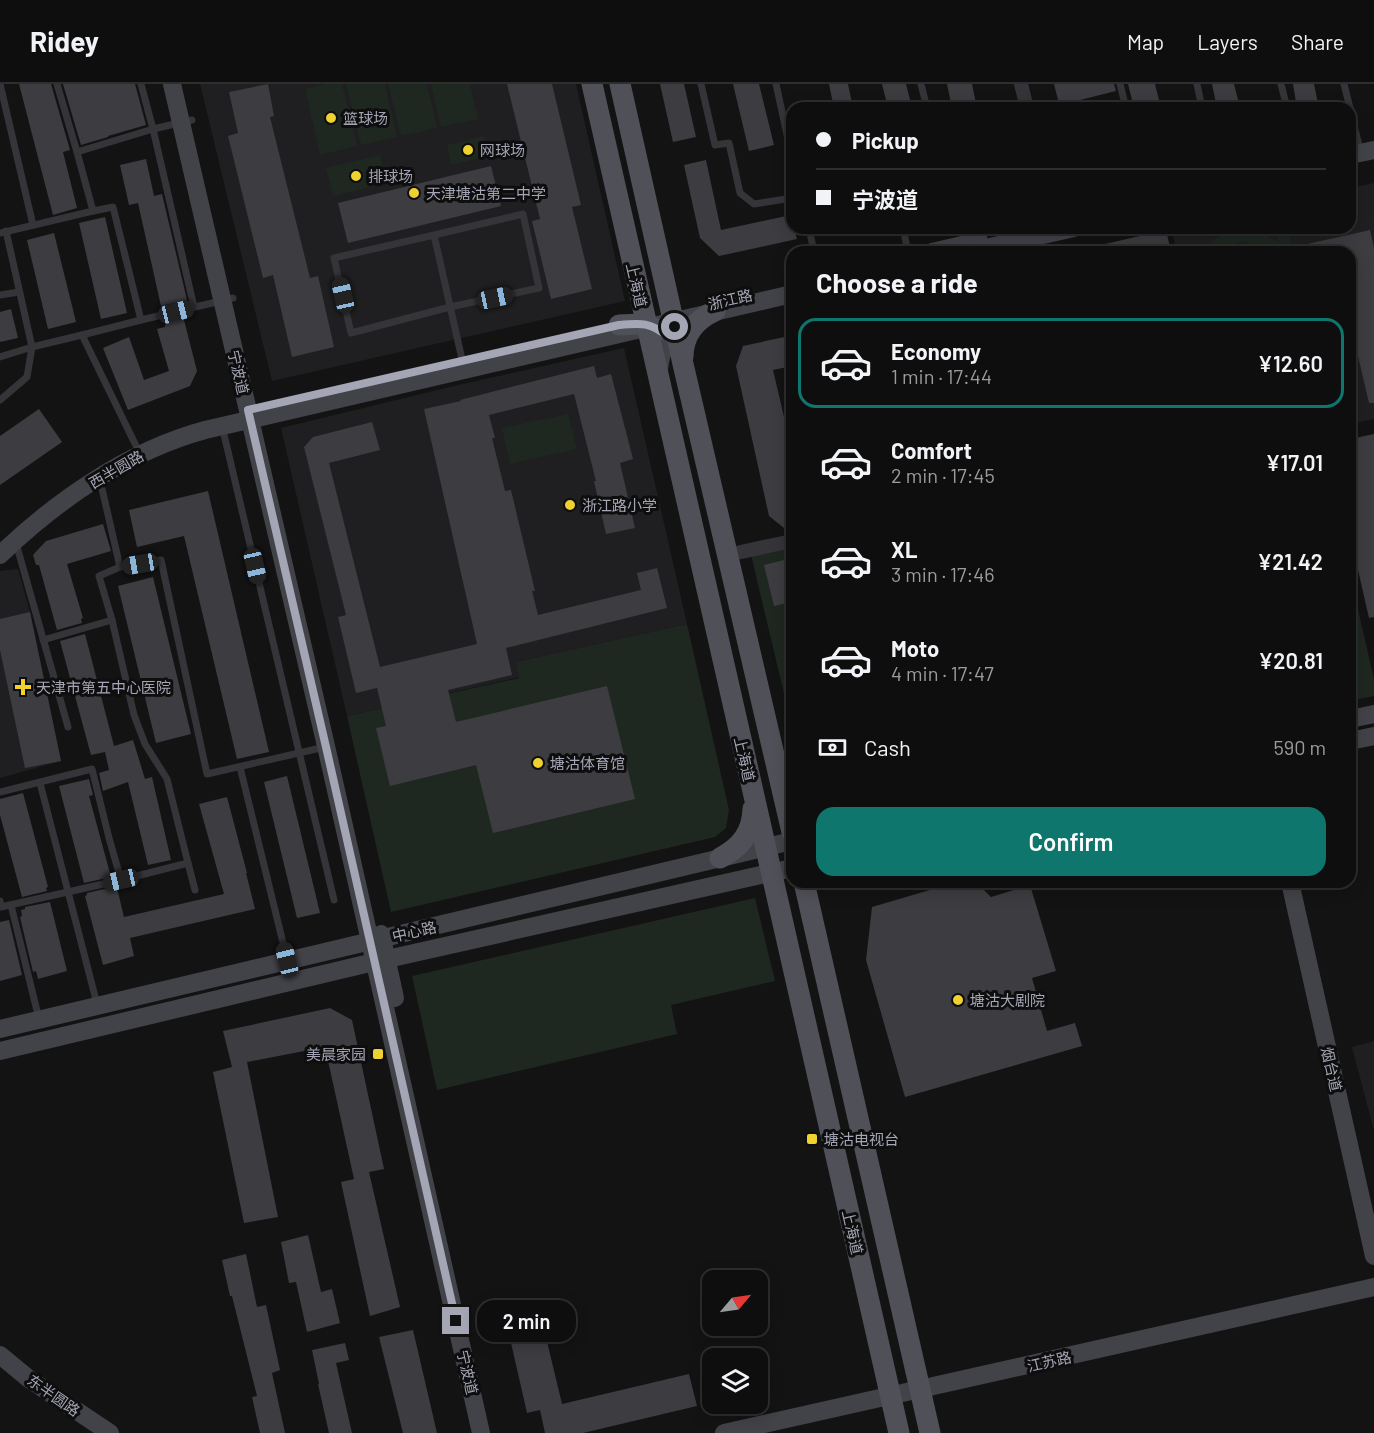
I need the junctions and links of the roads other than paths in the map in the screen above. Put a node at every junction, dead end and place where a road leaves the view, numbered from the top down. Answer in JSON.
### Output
{"nodes":[{"id":1,"x":0,"y":84,"type":"edge"},
{"id":2,"x":57,"y":84,"type":"edge"},
{"id":3,"x":141,"y":84,"type":"edge"},
{"id":4,"x":172,"y":84,"type":"edge"},
{"id":5,"x":183,"y":84,"type":"edge"},
{"id":6,"x":592,"y":84,"type":"edge"},
{"id":7,"x":620,"y":84,"type":"edge"},
{"id":8,"x":700,"y":84,"type":"edge"},
{"id":9,"x":776,"y":84,"type":"edge"},
{"id":10,"x":921,"y":84,"type":"edge"},
{"id":11,"x":1021,"y":84,"type":"edge"},
{"id":12,"x":1120,"y":84,"type":"edge"},
{"id":13,"x":1197,"y":84,"type":"edge"},
{"id":14,"x":1281,"y":84,"type":"edge"},
{"id":15,"x":1344,"y":84,"type":"edge"},
{"id":16,"x":926,"y":102,"type":"edge"},
{"id":17,"x":1026,"y":102,"type":"edge"},
{"id":18,"x":1124,"y":102,"type":"edge"},
{"id":19,"x":1201,"y":102,"type":"edge"},
{"id":20,"x":1286,"y":102,"type":"edge"},
{"id":21,"x":1348,"y":102,"type":"edge"},
{"id":22,"x":186,"y":121,"type":"junction"},
{"id":23,"x":786,"y":127,"type":"edge"},
{"id":24,"x":153,"y":129,"type":"junction"},
{"id":25,"x":1356,"y":133,"type":"edge"},
{"id":26,"x":77,"y":152,"type":"junction"},
{"id":27,"x":1362,"y":157,"type":"edge"},
{"id":28,"x":786,"y":199,"type":"edge"},
{"id":29,"x":93,"y":212,"type":"junction"},
{"id":30,"x":33,"y":225,"type":"junction"},
{"id":31,"x":3,"y":232,"type":"edge"},
{"id":32,"x":1016,"y":234,"type":"edge"},
{"id":33,"x":1037,"y":234,"type":"edge"},
{"id":34,"x":434,"y":235,"type":"junction"},
{"id":35,"x":976,"y":246,"type":"edge"},
{"id":36,"x":982,"y":246,"type":"edge"},
{"id":37,"x":786,"y":287,"type":"edge"},
{"id":38,"x":19,"y":292,"type":"junction"},
{"id":39,"x":0,"y":295,"type":"edge"},
{"id":40,"x":786,"y":295,"type":"edge"},
{"id":41,"x":640,"y":296,"type":"junction"},
{"id":42,"x":228,"y":299,"type":"junction"},
{"id":43,"x":194,"y":307,"type":"junction"},
{"id":44,"x":450,"y":307,"type":"junction"},
{"id":45,"x":714,"y":308,"type":"junction"},
{"id":46,"x":141,"y":320,"type":"junction"},
{"id":47,"x":663,"y":324,"type":"junction"},
{"id":48,"x":619,"y":325,"type":"junction"},
{"id":49,"x":82,"y":335,"type":"junction"},
{"id":50,"x":32,"y":347,"type":"junction"},
{"id":51,"x":0,"y":357,"type":"edge"},
{"id":52,"x":683,"y":364,"type":"junction"},
{"id":53,"x":463,"y":365,"type":"junction"},
{"id":54,"x":0,"y":400,"type":"edge"},
{"id":55,"x":254,"y":414,"type":"junction"},
{"id":56,"x":222,"y":426,"type":"junction"},
{"id":57,"x":138,"y":450,"type":"junction"},
{"id":58,"x":99,"y":478,"type":"junction"},
{"id":59,"x":8,"y":539,"type":"edge"},
{"id":60,"x":786,"y":541,"type":"edge"},
{"id":61,"x":0,"y":555,"type":"edge"},
{"id":62,"x":727,"y":555,"type":"junction"},
{"id":63,"x":120,"y":567,"type":"junction"},
{"id":64,"x":112,"y":620,"type":"junction"},
{"id":65,"x":43,"y":640,"type":"junction"},
{"id":66,"x":1374,"y":714,"type":"edge"},
{"id":67,"x":1356,"y":718,"type":"edge"},
{"id":68,"x":68,"y":727,"type":"dead end"},
{"id":69,"x":1374,"y":736,"type":"edge"},
{"id":70,"x":1356,"y":740,"type":"edge"},
{"id":71,"x":326,"y":747,"type":"junction"},
{"id":72,"x":299,"y":753,"type":"junction"},
{"id":73,"x":240,"y":767,"type":"junction"},
{"id":74,"x":40,"y":783,"type":"junction"},
{"id":75,"x":782,"y":788,"type":"junction"},
{"id":76,"x":0,"y":792,"type":"edge"},
{"id":77,"x":753,"y":794,"type":"junction"},
{"id":78,"x":786,"y":796,"type":"edge"},
{"id":79,"x":786,"y":811,"type":"edge"},
{"id":80,"x":786,"y":838,"type":"edge"},
{"id":81,"x":786,"y":841,"type":"edge"},
{"id":82,"x":765,"y":847,"type":"junction"},
{"id":83,"x":720,"y":858,"type":"junction"},
{"id":84,"x":188,"y":863,"type":"junction"},
{"id":85,"x":785,"y":870,"type":"edge"},
{"id":86,"x":121,"y":880,"type":"junction"},
{"id":87,"x":805,"y":888,"type":"edge"},
{"id":88,"x":816,"y":888,"type":"edge"},
{"id":89,"x":1291,"y":888,"type":"edge"},
{"id":90,"x":195,"y":890,"type":"dead end"},
{"id":91,"x":68,"y":892,"type":"junction"},
{"id":92,"x":334,"y":900,"type":"dead end"},
{"id":93,"x":0,"y":901,"type":"edge"},
{"id":94,"x":10,"y":905,"type":"junction"},
{"id":95,"x":812,"y":916,"type":"junction"},
{"id":96,"x":376,"y":940,"type":"junction"},
{"id":97,"x":287,"y":960,"type":"junction"},
{"id":98,"x":380,"y":961,"type":"junction"},
{"id":99,"x":98,"y":1006,"type":"junction"},
{"id":100,"x":40,"y":1020,"type":"junction"},
{"id":101,"x":0,"y":1029,"type":"edge"},
{"id":102,"x":0,"y":1051,"type":"edge"},
{"id":103,"x":1374,"y":1256,"type":"edge"},
{"id":104,"x":1374,"y":1287,"type":"edge"},
{"id":105,"x":1374,"y":1297,"type":"edge"},
{"id":106,"x":0,"y":1355,"type":"edge"},
{"id":107,"x":0,"y":1370,"type":"edge"},
{"id":108,"x":921,"y":1394,"type":"junction"},
{"id":109,"x":891,"y":1401,"type":"junction"},
{"id":110,"x":89,"y":1433,"type":"edge"},
{"id":111,"x":110,"y":1433,"type":"edge"},
{"id":112,"x":482,"y":1433,"type":"edge"},
{"id":113,"x":492,"y":1433,"type":"edge"},
{"id":114,"x":724,"y":1433,"type":"edge"},
{"id":115,"x":766,"y":1433,"type":"edge"},
{"id":116,"x":899,"y":1433,"type":"edge"},
{"id":117,"x":930,"y":1433,"type":"edge"}],
"edges":[{"from":1,"to":30,"type":"lane"},
{"from":2,"to":26,"type":"lane"},
{"from":3,"to":24,"type":"lane"},
{"from":4,"to":22,"type":"street","name":"宁波道"},
{"from":5,"to":22,"type":"street","name":"宁波道"},
{"from":6,"to":41,"type":"main road","name":"上海道"},
{"from":7,"to":47,"type":"main road","name":"上海道"},
{"from":8,"to":28,"type":"lane"},
{"from":9,"to":23,"type":"lane"},
{"from":10,"to":16,"type":"lane"},
{"from":11,"to":17,"type":"street"},
{"from":12,"to":18,"type":"lane"},
{"from":13,"to":19,"type":"lane"},
{"from":14,"to":20,"type":"lane"},
{"from":15,"to":21,"type":"lane"},
{"from":22,"to":24,"type":"lane"},
{"from":22,"to":42,"type":"street","name":"宁波道"},
{"from":24,"to":26,"type":"lane"},
{"from":24,"to":43,"type":"lane"},
{"from":25,"to":27,"type":"lane"},
{"from":26,"to":29,"type":"lane"},
{"from":29,"to":30,"type":"lane"},
{"from":29,"to":46,"type":"lane"},
{"from":30,"to":31,"type":"lane"},
{"from":31,"to":38,"type":"lane"},
{"from":32,"to":35,"type":"street"},
{"from":33,"to":36,"type":"street"},
{"from":34,"to":44,"type":"lane"},
{"from":34,"to":44,"type":"lane"},
{"from":34,"to":44,"type":"lane"},
{"from":37,"to":45,"type":"street","name":"浙江路"},
{"from":38,"to":39,"type":"lane"},
{"from":38,"to":50,"type":"lane"},
{"from":40,"to":45,"type":"street","name":"浙江路"},
{"from":41,"to":47,"type":"main road","name":"上海道"},
{"from":41,"to":48,"type":"main road"},
{"from":42,"to":43,"type":"lane"},
{"from":42,"to":55,"type":"street","name":"宁波道"},
{"from":43,"to":46,"type":"lane"},
{"from":44,"to":53,"type":"lane"},
{"from":45,"to":47,"type":"street","name":"浙江路"},
{"from":45,"to":52,"type":"main road"},
{"from":46,"to":49,"type":"lane"},
{"from":47,"to":48,"type":"main road"},
{"from":47,"to":52,"type":"main road","name":"上海道"},
{"from":47,"to":53,"type":"street","name":"浙江路"},
{"from":47,"to":77,"type":"main road","name":"上海道"},
{"from":48,"to":53,"type":"street","name":"浙江路"},
{"from":49,"to":50,"type":"lane"},
{"from":49,"to":57,"type":"lane"},
{"from":50,"to":51,"type":"lane"},
{"from":50,"to":54,"type":"lane"},
{"from":52,"to":62,"type":"main road","name":"上海道"},
{"from":53,"to":55,"type":"street","name":"浙江路"},
{"from":55,"to":56,"type":"street","name":"西半圆路"},
{"from":55,"to":57,"type":"street","name":"西半圆路"},
{"from":55,"to":71,"type":"street","name":"宁波道"},
{"from":55,"to":96,"type":"street","name":"宁波道"},
{"from":56,"to":57,"type":"street","name":"西半圆路"},
{"from":56,"to":72,"type":"lane"},
{"from":57,"to":58,"type":"street","name":"西半圆路"},
{"from":57,"to":59,"type":"street","name":"西半圆路"},
{"from":58,"to":59,"type":"street","name":"西半圆路"},
{"from":58,"to":63,"type":"lane"},
{"from":59,"to":61,"type":"street","name":"西半圆路"},
{"from":59,"to":65,"type":"lane"},
{"from":60,"to":62,"type":"street"},
{"from":62,"to":75,"type":"main road","name":"上海道"},
{"from":63,"to":64,"type":"lane"},
{"from":63,"to":73,"type":"lane"},
{"from":64,"to":65,"type":"lane"},
{"from":64,"to":84,"type":"lane"},
{"from":65,"to":68,"type":"lane"},
{"from":66,"to":67,"type":"street"},
{"from":69,"to":70,"type":"street"},
{"from":71,"to":72,"type":"lane"},
{"from":71,"to":96,"type":"street","name":"宁波道"},
{"from":72,"to":73,"type":"lane"},
{"from":72,"to":92,"type":"lane"},
{"from":73,"to":97,"type":"lane"},
{"from":74,"to":76,"type":"lane"},
{"from":74,"to":86,"type":"lane"},
{"from":74,"to":91,"type":"lane"},
{"from":75,"to":78,"type":"street"},
{"from":75,"to":79,"type":"main road","name":"上海道"},
{"from":77,"to":80,"type":"main road"},
{"from":77,"to":82,"type":"main road","name":"上海道"},
{"from":77,"to":83,"type":"main road"},
{"from":81,"to":82,"type":"street","name":"中心路"},
{"from":82,"to":83,"type":"street","name":"中心路"},
{"from":82,"to":85,"type":"main road","name":"上海道"},
{"from":83,"to":96,"type":"street","name":"中心路"},
{"from":84,"to":86,"type":"lane"},
{"from":84,"to":90,"type":"lane"},
{"from":85,"to":98,"type":"street","name":"中心路"},
{"from":85,"to":109,"type":"main road","name":"上海道"},
{"from":86,"to":91,"type":"lane"},
{"from":87,"to":95,"type":"main road","name":"上海道"},
{"from":88,"to":95,"type":"main road"},
{"from":89,"to":103,"type":"street","name":"烟台道"},
{"from":91,"to":94,"type":"lane"},
{"from":91,"to":99,"type":"lane"},
{"from":93,"to":94,"type":"lane"},
{"from":94,"to":100,"type":"lane"},
{"from":95,"to":108,"type":"main road","name":"上海道"},
{"from":96,"to":97,"type":"street","name":"中心路"},
{"from":96,"to":98,"type":"street","name":"宁波道"},
{"from":97,"to":99,"type":"street","name":"中心路"},
{"from":98,"to":102,"type":"street","name":"中心路"},
{"from":98,"to":112,"type":"street","name":"宁波道"},
{"from":98,"to":113,"type":"street","name":"宁波道"},
{"from":99,"to":100,"type":"street","name":"中心路"},
{"from":100,"to":101,"type":"street","name":"中心路"},
{"from":104,"to":108,"type":"street","name":"江苏路"},
{"from":105,"to":108,"type":"street","name":"江苏路"},
{"from":106,"to":111,"type":"street","name":"东半圆路"},
{"from":107,"to":110,"type":"street","name":"东半圆路"},
{"from":108,"to":109,"type":"street","name":"江苏路"},
{"from":108,"to":117,"type":"main road","name":"上海道"},
{"from":109,"to":114,"type":"street","name":"江苏路"},
{"from":109,"to":115,"type":"street","name":"江苏路"},
{"from":109,"to":116,"type":"main road","name":"上海道"}]}
